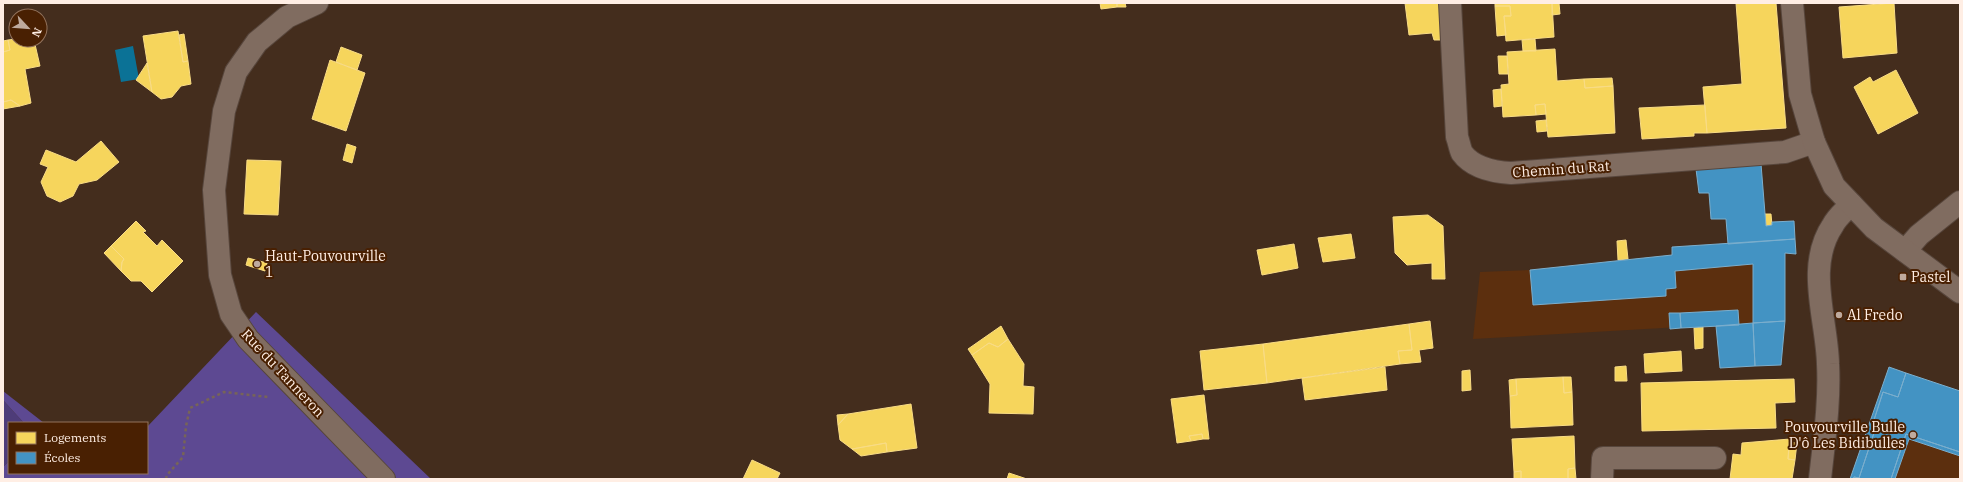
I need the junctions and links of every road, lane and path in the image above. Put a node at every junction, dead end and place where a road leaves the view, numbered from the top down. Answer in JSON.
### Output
{"nodes":[{"id":1,"x":317,"y":3,"type":"edge"},
{"id":2,"x":1450,"y":3,"type":"edge"},
{"id":3,"x":1792,"y":3,"type":"edge"},
{"id":4,"x":1814,"y":142,"type":"junction"},
{"id":5,"x":1960,"y":202,"type":"edge"},
{"id":6,"x":1850,"y":204,"type":"junction"},
{"id":7,"x":1905,"y":252,"type":"junction"},
{"id":8,"x":1960,"y":292,"type":"edge"},
{"id":9,"x":274,"y":397,"type":"dead end"},
{"id":10,"x":1715,"y":458,"type":"dead end"},
{"id":11,"x":166,"y":479,"type":"edge"},
{"id":12,"x":384,"y":479,"type":"edge"},
{"id":13,"x":1602,"y":479,"type":"edge"},
{"id":14,"x":1820,"y":479,"type":"edge"}],
"edges":[{"from":1,"to":12,"type":"street","name":"Rue du Tanneron"},
{"from":2,"to":4,"type":"street","name":"Chemin du Rat"},
{"from":3,"to":4,"type":"street"},
{"from":4,"to":6,"type":"street"},
{"from":5,"to":7,"type":"street"},
{"from":6,"to":7,"type":"street"},
{"from":6,"to":14,"type":"street"},
{"from":7,"to":8,"type":"street"},
{"from":9,"to":11,"type":"path"},
{"from":10,"to":13,"type":"street"}]}
